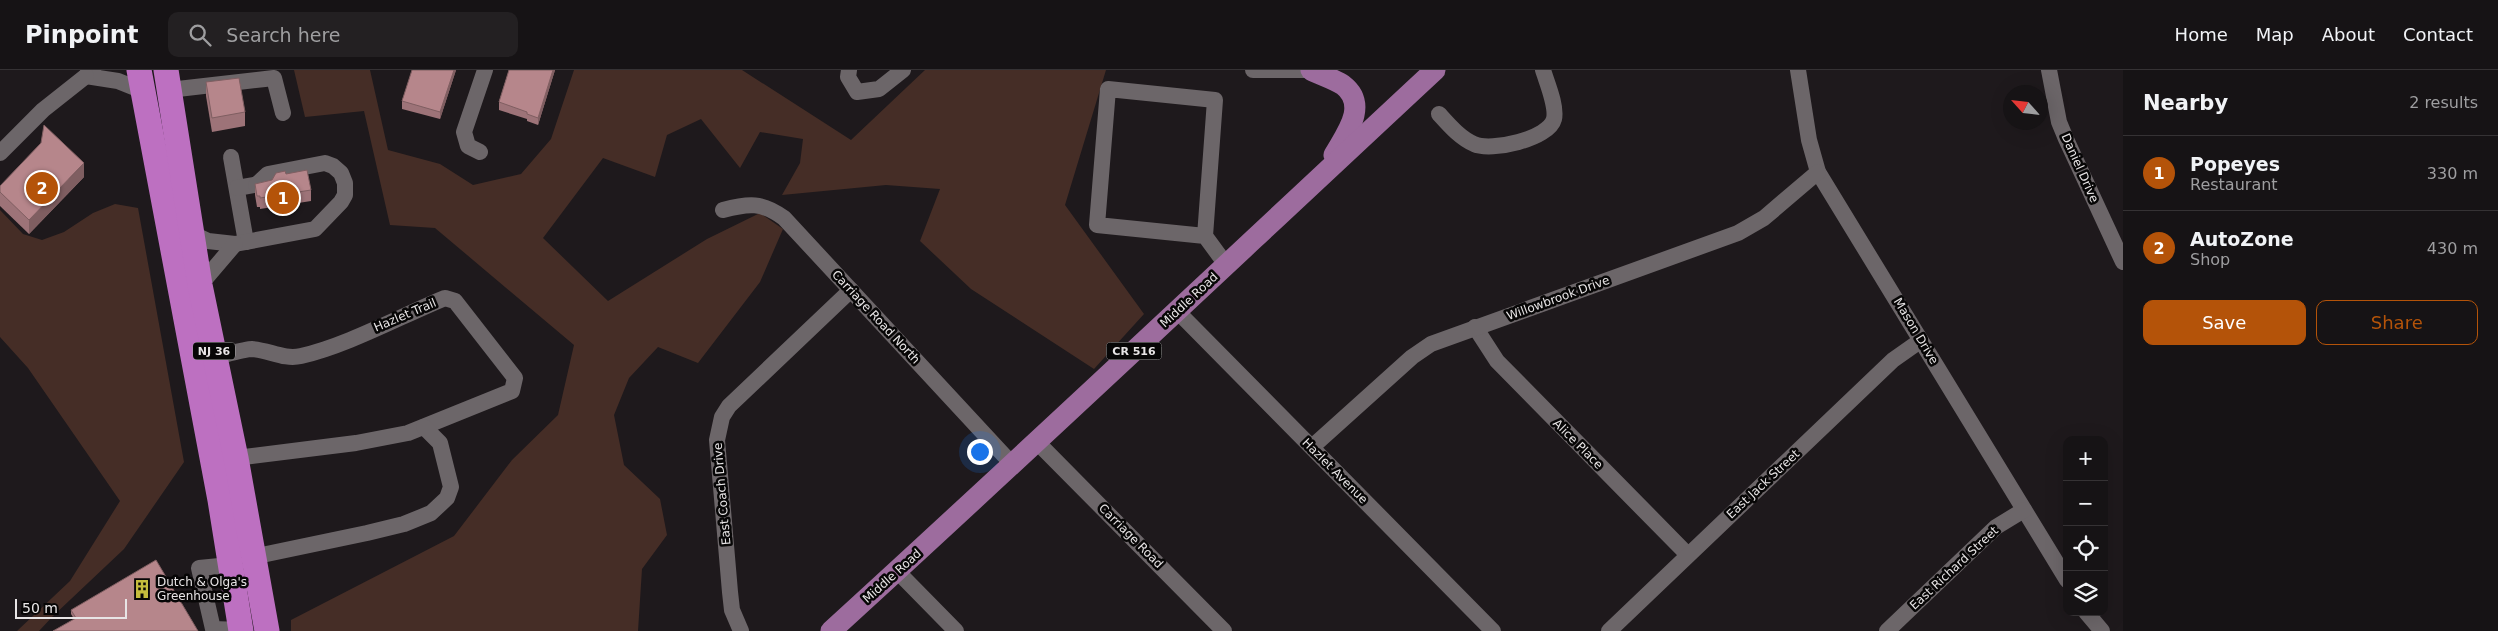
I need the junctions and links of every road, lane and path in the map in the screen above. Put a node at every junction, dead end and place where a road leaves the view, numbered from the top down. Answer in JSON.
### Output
{"nodes":[{"id":1,"x":485,"y":70,"type":"edge"},
{"id":2,"x":849,"y":70,"type":"edge"},
{"id":3,"x":903,"y":70,"type":"edge"},
{"id":4,"x":1253,"y":70,"type":"edge"},
{"id":5,"x":1306,"y":70,"type":"edge"},
{"id":6,"x":1311,"y":70,"type":"edge"},
{"id":7,"x":1435,"y":70,"type":"edge"},
{"id":8,"x":1543,"y":70,"type":"edge"},
{"id":9,"x":1798,"y":70,"type":"edge"},
{"id":10,"x":2049,"y":70,"type":"edge"},
{"id":11,"x":90,"y":73,"type":"edge"},
{"id":12,"x":141,"y":80,"type":"edge"},
{"id":13,"x":168,"y":80,"type":"edge"},
{"id":14,"x":283,"y":113,"type":"dead end"},
{"id":15,"x":1439,"y":114,"type":"dead end"},
{"id":16,"x":480,"y":152,"type":"dead end"},
{"id":17,"x":0,"y":153,"type":"edge"},
{"id":18,"x":231,"y":157,"type":"dead end"},
{"id":19,"x":1325,"y":172,"type":"junction"},
{"id":20,"x":1818,"y":172,"type":"junction"},
{"id":21,"x":237,"y":188,"type":"junction"},
{"id":22,"x":723,"y":210,"type":"dead end"},
{"id":23,"x":191,"y":233,"type":"junction"},
{"id":24,"x":1205,"y":236,"type":"junction"},
{"id":25,"x":240,"y":243,"type":"junction"},
{"id":26,"x":2122,"y":259,"type":"edge"},
{"id":27,"x":1227,"y":266,"type":"junction"},
{"id":28,"x":200,"y":284,"type":"junction"},
{"id":29,"x":850,"y":290,"type":"junction"},
{"id":30,"x":1177,"y":311,"type":"junction"},
{"id":31,"x":1474,"y":327,"type":"junction"},
{"id":32,"x":1920,"y":341,"type":"junction"},
{"id":33,"x":215,"y":356,"type":"junction"},
{"id":34,"x":424,"y":427,"type":"junction"},
{"id":35,"x":1037,"y":442,"type":"junction"},
{"id":36,"x":1312,"y":447,"type":"junction"},
{"id":37,"x":236,"y":458,"type":"junction"},
{"id":38,"x":1013,"y":465,"type":"junction"},
{"id":39,"x":2024,"y":510,"type":"junction"},
{"id":40,"x":1688,"y":555,"type":"junction"},
{"id":41,"x":241,"y":561,"type":"junction"},
{"id":42,"x":897,"y":571,"type":"junction"},
{"id":43,"x":2063,"y":573,"type":"edge"},
{"id":44,"x":2089,"y":616,"type":"edge"},
{"id":45,"x":241,"y":630,"type":"edge"},
{"id":46,"x":267,"y":631,"type":"edge"},
{"id":47,"x":740,"y":631,"type":"edge"},
{"id":48,"x":831,"y":631,"type":"edge"},
{"id":49,"x":956,"y":631,"type":"edge"},
{"id":50,"x":1224,"y":631,"type":"edge"},
{"id":51,"x":1493,"y":631,"type":"edge"},
{"id":52,"x":1609,"y":631,"type":"edge"},
{"id":53,"x":1887,"y":631,"type":"edge"},
{"id":54,"x":2102,"y":631,"type":"edge"}],
"edges":[{"from":1,"to":16,"type":"street"},
{"from":2,"to":3,"type":"street"},
{"from":4,"to":5,"type":"street"},
{"from":6,"to":19,"type":"main road"},
{"from":7,"to":19,"type":"main road","name":"Middle Road","number":"CR 516"},
{"from":8,"to":15,"type":"street"},
{"from":9,"to":20,"type":"street","name":"Mason Drive"},
{"from":10,"to":26,"type":"street","name":"Daniel Drive"},
{"from":11,"to":12,"type":"street"},
{"from":11,"to":17,"type":"street"},
{"from":12,"to":41,"type":"highway","number":"NJ 36"},
{"from":13,"to":14,"type":"street"},
{"from":13,"to":23,"type":"highway","number":"NJ 36"},
{"from":18,"to":21,"type":"street"},
{"from":19,"to":27,"type":"main road","name":"Middle Road","number":"CR 516"},
{"from":20,"to":31,"type":"street","name":"Willowbrook Drive"},
{"from":20,"to":32,"type":"street","name":"Mason Drive"},
{"from":21,"to":25,"type":"street"},
{"from":21,"to":25,"type":"street"},
{"from":22,"to":29,"type":"street","name":"Carriage Road North"},
{"from":23,"to":25,"type":"street"},
{"from":23,"to":28,"type":"highway","number":"NJ 36"},
{"from":24,"to":24,"type":"street"},
{"from":24,"to":27,"type":"street"},
{"from":25,"to":28,"type":"street"},
{"from":27,"to":30,"type":"main road","name":"Middle Road","number":"CR 516"},
{"from":28,"to":33,"type":"highway","number":"NJ 36"},
{"from":29,"to":38,"type":"street","name":"Carriage Road North"},
{"from":29,"to":47,"type":"street","name":"East Coach Drive"},
{"from":30,"to":35,"type":"main road","name":"Middle Road","number":"CR 516"},
{"from":30,"to":36,"type":"street","name":"Hazlet Avenue"},
{"from":31,"to":36,"type":"street","name":"Willowbrook Drive"},
{"from":31,"to":40,"type":"street","name":"Alice Place"},
{"from":32,"to":39,"type":"street","name":"Mason Drive"},
{"from":32,"to":40,"type":"street","name":"East Jack Street"},
{"from":33,"to":34,"type":"street","name":"Hazlet Trail"},
{"from":33,"to":37,"type":"highway","number":"NJ 36"},
{"from":34,"to":37,"type":"street","name":"Hazlet Trail"},
{"from":34,"to":41,"type":"street"},
{"from":35,"to":38,"type":"main road","name":"Middle Road","number":"CR 516"},
{"from":35,"to":50,"type":"street","name":"Carriage Road"},
{"from":36,"to":51,"type":"street","name":"Hazlet Avenue"},
{"from":37,"to":41,"type":"highway","number":"NJ 36"},
{"from":38,"to":42,"type":"main road","name":"Middle Road","number":"CR 516"},
{"from":39,"to":43,"type":"street","name":"Mason Drive"},
{"from":39,"to":53,"type":"street","name":"East Richard Street"},
{"from":40,"to":52,"type":"street","name":"East Jack Street"},
{"from":41,"to":45,"type":"highway","number":"NJ 36"},
{"from":41,"to":46,"type":"highway","number":"NJ 36"},
{"from":42,"to":48,"type":"main road","name":"Middle Road","number":"CR 516"},
{"from":42,"to":49,"type":"street"},
{"from":44,"to":54,"type":"street"}]}
